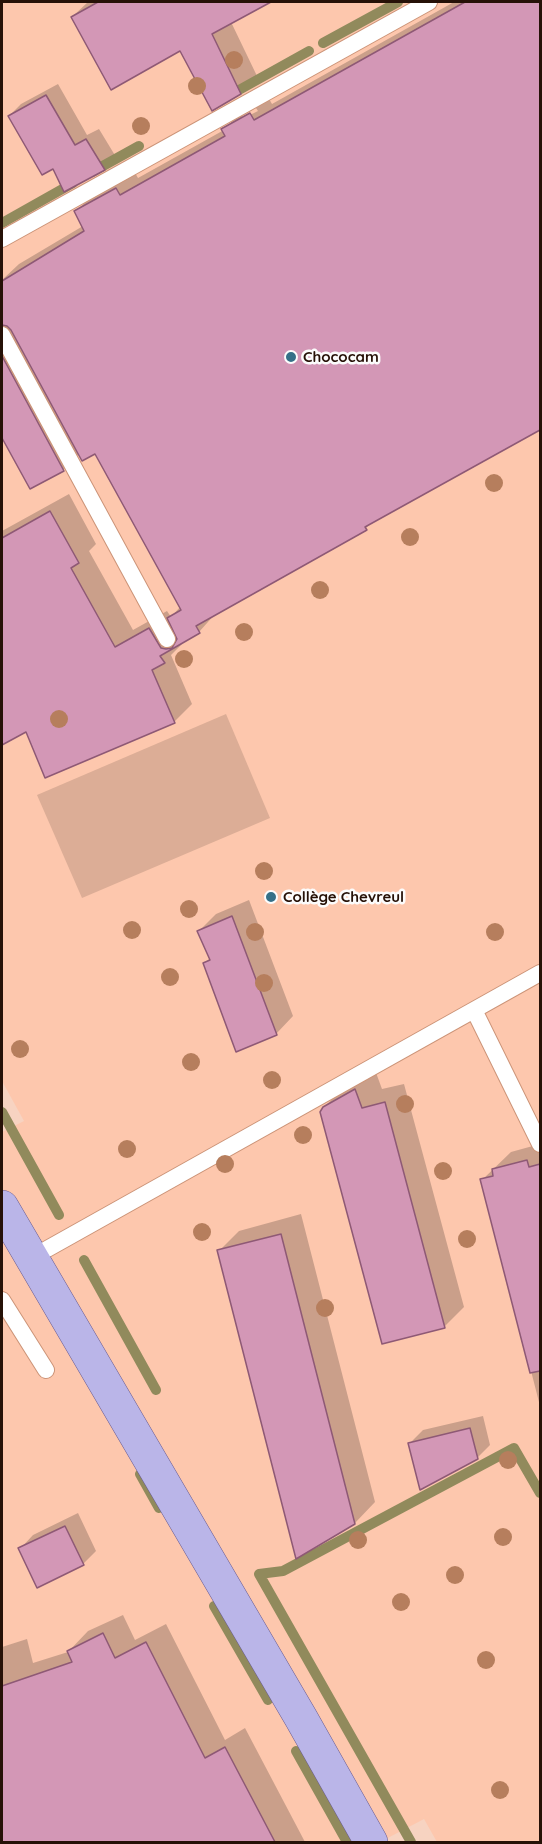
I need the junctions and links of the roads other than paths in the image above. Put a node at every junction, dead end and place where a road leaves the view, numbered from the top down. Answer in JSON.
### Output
{"nodes":[{"id":1,"x":429,"y":2,"type":"edge"},
{"id":2,"x":2,"y":240,"type":"edge"},
{"id":3,"x":2,"y":335,"type":"edge"},
{"id":4,"x":167,"y":639,"type":"dead end"},
{"id":5,"x":540,"y":972,"type":"edge"},
{"id":6,"x":474,"y":1010,"type":"junction"},
{"id":7,"x":540,"y":1144,"type":"edge"},
{"id":8,"x":2,"y":1207,"type":"edge"},
{"id":9,"x":31,"y":1258,"type":"junction"},
{"id":10,"x":2,"y":1299,"type":"edge"},
{"id":11,"x":46,"y":1371,"type":"dead end"},
{"id":12,"x":371,"y":1842,"type":"edge"}],
"edges":[{"from":1,"to":2,"type":"lane"},
{"from":3,"to":4,"type":"lane"},
{"from":5,"to":6,"type":"lane"},
{"from":6,"to":7,"type":"lane"},
{"from":6,"to":9,"type":"lane"},
{"from":8,"to":9,"type":"main road"},
{"from":9,"to":12,"type":"main road"},
{"from":10,"to":11,"type":"lane"}]}
